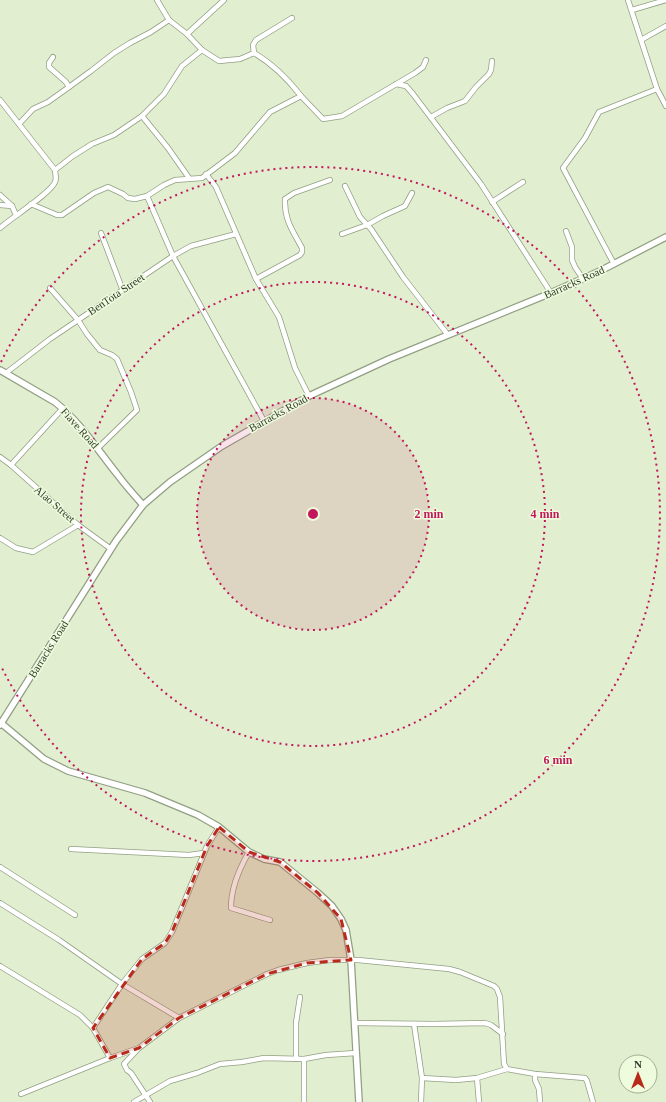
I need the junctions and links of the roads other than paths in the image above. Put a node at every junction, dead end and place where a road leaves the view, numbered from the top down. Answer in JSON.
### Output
{"nodes":[{"id":1,"x":157,"y":0,"type":"edge"},
{"id":2,"x":224,"y":0,"type":"edge"},
{"id":3,"x":628,"y":0,"type":"edge"},
{"id":4,"x":666,"y":0,"type":"edge"},
{"id":5,"x":632,"y":10,"type":"junction"},
{"id":6,"x":292,"y":18,"type":"dead end"},
{"id":7,"x":169,"y":20,"type":"junction"},
{"id":8,"x":666,"y":26,"type":"edge"},
{"id":9,"x":187,"y":34,"type":"junction"},
{"id":10,"x":641,"y":40,"type":"junction"},
{"id":11,"x":202,"y":50,"type":"junction"},
{"id":12,"x":254,"y":53,"type":"junction"},
{"id":13,"x":53,"y":57,"type":"dead end"},
{"id":14,"x":426,"y":60,"type":"dead end"},
{"id":15,"x":492,"y":61,"type":"dead end"},
{"id":16,"x":396,"y":84,"type":"junction"},
{"id":17,"x":69,"y":87,"type":"junction"},
{"id":18,"x":657,"y":89,"type":"junction"},
{"id":19,"x":302,"y":96,"type":"junction"},
{"id":20,"x":0,"y":100,"type":"edge"},
{"id":21,"x":2,"y":105,"type":"edge"},
{"id":22,"x":666,"y":106,"type":"edge"},
{"id":23,"x":142,"y":116,"type":"junction"},
{"id":24,"x":431,"y":117,"type":"junction"},
{"id":25,"x":19,"y":124,"type":"junction"},
{"id":26,"x":54,"y":170,"type":"junction"},
{"id":27,"x":206,"y":174,"type":"junction"},
{"id":28,"x":189,"y":178,"type":"junction"},
{"id":29,"x":330,"y":180,"type":"dead end"},
{"id":30,"x":523,"y":182,"type":"dead end"},
{"id":31,"x":345,"y":186,"type":"dead end"},
{"id":32,"x":412,"y":193,"type":"dead end"},
{"id":33,"x":0,"y":195,"type":"edge"},
{"id":34,"x":147,"y":196,"type":"junction"},
{"id":35,"x":492,"y":202,"type":"junction"},
{"id":36,"x":31,"y":204,"type":"junction"},
{"id":37,"x":0,"y":205,"type":"edge"},
{"id":38,"x":12,"y":206,"type":"junction"},
{"id":39,"x":16,"y":215,"type":"junction"},
{"id":40,"x":367,"y":225,"type":"junction"},
{"id":41,"x":0,"y":228,"type":"edge"},
{"id":42,"x":566,"y":232,"type":"dead end"},
{"id":43,"x":101,"y":233,"type":"dead end"},
{"id":44,"x":236,"y":234,"type":"junction"},
{"id":45,"x":342,"y":234,"type":"dead end"},
{"id":46,"x":666,"y":237,"type":"edge"},
{"id":47,"x":173,"y":256,"type":"junction"},
{"id":48,"x":614,"y":264,"type":"junction"},
{"id":49,"x":256,"y":279,"type":"junction"},
{"id":50,"x":583,"y":279,"type":"junction"},
{"id":51,"x":50,"y":288,"type":"dead end"},
{"id":52,"x":123,"y":291,"type":"junction"},
{"id":53,"x":551,"y":293,"type":"junction"},
{"id":54,"x":78,"y":320,"type":"junction"},
{"id":55,"x":448,"y":335,"type":"junction"},
{"id":56,"x":0,"y":370,"type":"edge"},
{"id":57,"x":6,"y":373,"type":"junction"},
{"id":58,"x":308,"y":396,"type":"junction"},
{"id":59,"x":63,"y":408,"type":"junction"},
{"id":60,"x":264,"y":421,"type":"junction"},
{"id":61,"x":98,"y":448,"type":"junction"},
{"id":62,"x":0,"y":457,"type":"edge"},
{"id":63,"x":12,"y":465,"type":"junction"},
{"id":64,"x":143,"y":504,"type":"junction"},
{"id":65,"x":78,"y":524,"type":"junction"},
{"id":66,"x":0,"y":538,"type":"edge"},
{"id":67,"x":111,"y":549,"type":"junction"},
{"id":68,"x":0,"y":724,"type":"edge"},
{"id":69,"x":219,"y":827,"type":"junction"},
{"id":70,"x":71,"y":850,"type":"dead end"},
{"id":71,"x":249,"y":852,"type":"junction"},
{"id":72,"x":204,"y":853,"type":"junction"},
{"id":73,"x":0,"y":867,"type":"edge"},
{"id":74,"x":0,"y":903,"type":"edge"},
{"id":75,"x":75,"y":915,"type":"dead end"},
{"id":76,"x":270,"y":920,"type":"dead end"},
{"id":77,"x":351,"y":960,"type":"junction"},
{"id":78,"x":0,"y":966,"type":"edge"},
{"id":79,"x":122,"y":984,"type":"junction"},
{"id":80,"x":300,"y":997,"type":"dead end"},
{"id":81,"x":179,"y":1018,"type":"junction"},
{"id":82,"x":355,"y":1023,"type":"junction"},
{"id":83,"x":414,"y":1024,"type":"junction"},
{"id":84,"x":93,"y":1028,"type":"junction"},
{"id":85,"x":503,"y":1034,"type":"junction"},
{"id":86,"x":139,"y":1048,"type":"junction"},
{"id":87,"x":356,"y":1053,"type":"junction"},
{"id":88,"x":110,"y":1058,"type":"junction"},
{"id":89,"x":296,"y":1059,"type":"junction"},
{"id":90,"x":304,"y":1059,"type":"junction"},
{"id":91,"x":507,"y":1070,"type":"junction"},
{"id":92,"x":535,"y":1074,"type":"junction"},
{"id":93,"x":422,"y":1078,"type":"junction"},
{"id":94,"x":477,"y":1078,"type":"junction"},
{"id":95,"x":21,"y":1094,"type":"dead end"},
{"id":96,"x":145,"y":1095,"type":"junction"},
{"id":97,"x":134,"y":1102,"type":"edge"},
{"id":98,"x":150,"y":1102,"type":"edge"},
{"id":99,"x":304,"y":1102,"type":"edge"},
{"id":100,"x":358,"y":1102,"type":"edge"},
{"id":101,"x":421,"y":1102,"type":"edge"},
{"id":102,"x":479,"y":1102,"type":"edge"},
{"id":103,"x":540,"y":1102,"type":"edge"},
{"id":104,"x":593,"y":1102,"type":"edge"}],
"edges":[{"from":1,"to":7,"type":"street"},
{"from":2,"to":9,"type":"street"},
{"from":3,"to":5,"type":"street"},
{"from":4,"to":5,"type":"street"},
{"from":5,"to":10,"type":"street"},
{"from":6,"to":12,"type":"street"},
{"from":7,"to":9,"type":"street"},
{"from":7,"to":17,"type":"street"},
{"from":8,"to":10,"type":"street"},
{"from":9,"to":11,"type":"street"},
{"from":10,"to":18,"type":"street"},
{"from":11,"to":12,"type":"street"},
{"from":11,"to":23,"type":"street"},
{"from":12,"to":19,"type":"street"},
{"from":13,"to":17,"type":"street"},
{"from":14,"to":16,"type":"street"},
{"from":15,"to":24,"type":"street"},
{"from":16,"to":19,"type":"street"},
{"from":16,"to":24,"type":"street"},
{"from":17,"to":25,"type":"street"},
{"from":18,"to":22,"type":"street"},
{"from":18,"to":48,"type":"street"},
{"from":19,"to":27,"type":"street"},
{"from":20,"to":21,"type":"street"},
{"from":21,"to":25,"type":"street"},
{"from":23,"to":26,"type":"street"},
{"from":23,"to":28,"type":"street"},
{"from":24,"to":35,"type":"street"},
{"from":25,"to":26,"type":"street"},
{"from":26,"to":36,"type":"street"},
{"from":27,"to":28,"type":"street"},
{"from":27,"to":44,"type":"street"},
{"from":28,"to":34,"type":"street"},
{"from":29,"to":49,"type":"street"},
{"from":30,"to":35,"type":"street"},
{"from":31,"to":40,"type":"street"},
{"from":32,"to":40,"type":"street"},
{"from":33,"to":38,"type":"street"},
{"from":34,"to":36,"type":"street"},
{"from":34,"to":47,"type":"street"},
{"from":35,"to":53,"type":"street"},
{"from":36,"to":39,"type":"street"},
{"from":37,"to":38,"type":"street"},
{"from":38,"to":39,"type":"street"},
{"from":39,"to":41,"type":"street"},
{"from":40,"to":45,"type":"street"},
{"from":40,"to":55,"type":"street"},
{"from":42,"to":50,"type":"street"},
{"from":43,"to":52,"type":"street"},
{"from":44,"to":47,"type":"street","name":"BenTota Street"},
{"from":44,"to":49,"type":"street"},
{"from":46,"to":48,"type":"street","name":"Barracks Road"},
{"from":47,"to":52,"type":"street","name":"BenTota Street"},
{"from":47,"to":60,"type":"street"},
{"from":48,"to":50,"type":"street","name":"Barracks Road"},
{"from":49,"to":58,"type":"street"},
{"from":50,"to":53,"type":"street","name":"Barracks Road"},
{"from":51,"to":54,"type":"street"},
{"from":52,"to":54,"type":"street","name":"BenTota Street"},
{"from":53,"to":55,"type":"street","name":"Barracks Road"},
{"from":54,"to":57,"type":"street","name":"BenTota Street"},
{"from":54,"to":61,"type":"street"},
{"from":55,"to":58,"type":"street","name":"Barracks Road"},
{"from":56,"to":57,"type":"street","name":"Fiave Road"},
{"from":57,"to":59,"type":"street","name":"Fiave Road"},
{"from":58,"to":60,"type":"street","name":"Barracks Road"},
{"from":59,"to":61,"type":"street","name":"Fiave Road"},
{"from":59,"to":63,"type":"street"},
{"from":60,"to":64,"type":"street","name":"Barracks Road"},
{"from":61,"to":64,"type":"street","name":"Fiave Road"},
{"from":62,"to":63,"type":"street","name":"Alao Street"},
{"from":63,"to":65,"type":"street","name":"Alao Street"},
{"from":64,"to":67,"type":"street","name":"Barracks Road"},
{"from":65,"to":66,"type":"street"},
{"from":65,"to":67,"type":"street","name":"Alao Street"},
{"from":67,"to":68,"type":"street","name":"Barracks Road"},
{"from":68,"to":69,"type":"street"},
{"from":69,"to":71,"type":"street"},
{"from":69,"to":72,"type":"street"},
{"from":70,"to":72,"type":"street"},
{"from":71,"to":76,"type":"street"},
{"from":71,"to":77,"type":"street"},
{"from":72,"to":79,"type":"street"},
{"from":73,"to":75,"type":"street"},
{"from":74,"to":79,"type":"street"},
{"from":77,"to":81,"type":"street"},
{"from":77,"to":82,"type":"street"},
{"from":77,"to":85,"type":"street"},
{"from":78,"to":84,"type":"street"},
{"from":79,"to":81,"type":"street"},
{"from":79,"to":84,"type":"street"},
{"from":80,"to":89,"type":"street"},
{"from":81,"to":86,"type":"street"},
{"from":82,"to":83,"type":"street"},
{"from":82,"to":87,"type":"street"},
{"from":83,"to":85,"type":"street"},
{"from":83,"to":93,"type":"street"},
{"from":84,"to":88,"type":"street"},
{"from":85,"to":91,"type":"street"},
{"from":86,"to":88,"type":"street"},
{"from":86,"to":96,"type":"street"},
{"from":87,"to":90,"type":"street"},
{"from":87,"to":100,"type":"street"},
{"from":88,"to":95,"type":"street"},
{"from":89,"to":90,"type":"street"},
{"from":89,"to":96,"type":"street"},
{"from":90,"to":99,"type":"street"},
{"from":91,"to":92,"type":"street"},
{"from":91,"to":94,"type":"street"},
{"from":92,"to":103,"type":"street"},
{"from":92,"to":104,"type":"street"},
{"from":93,"to":94,"type":"street"},
{"from":93,"to":101,"type":"street"},
{"from":94,"to":102,"type":"street"},
{"from":96,"to":97,"type":"street"},
{"from":96,"to":98,"type":"street"}]}
